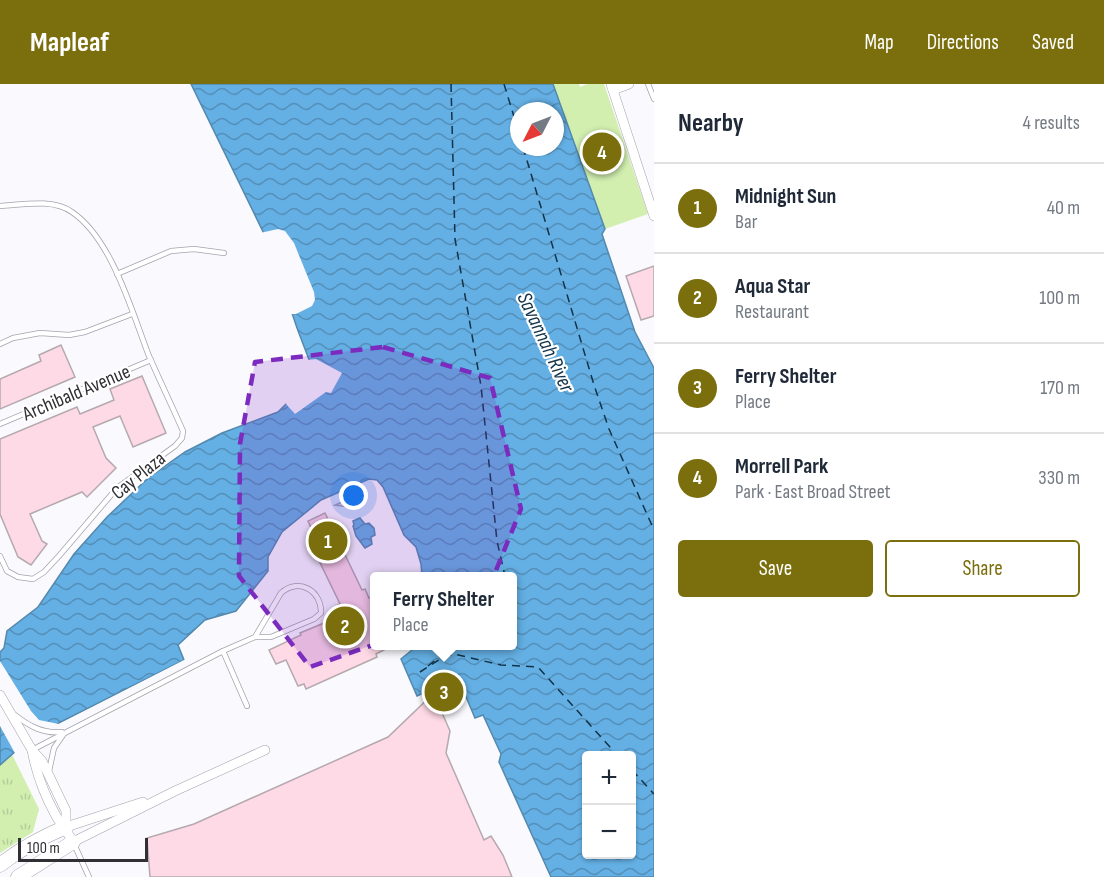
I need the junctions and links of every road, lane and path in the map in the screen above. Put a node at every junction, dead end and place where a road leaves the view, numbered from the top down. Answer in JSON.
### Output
{"nodes":[{"id":1,"x":629,"y":84,"type":"edge"},
{"id":2,"x":648,"y":84,"type":"edge"},
{"id":3,"x":612,"y":87,"type":"edge"},
{"id":4,"x":654,"y":99,"type":"edge"},
{"id":5,"x":0,"y":206,"type":"edge"},
{"id":6,"x":654,"y":216,"type":"edge"},
{"id":7,"x":224,"y":253,"type":"dead end"},
{"id":8,"x":117,"y":274,"type":"junction"},
{"id":9,"x":132,"y":314,"type":"junction"},
{"id":10,"x":0,"y":344,"type":"edge"},
{"id":11,"x":151,"y":360,"type":"junction"},
{"id":12,"x":0,"y":424,"type":"edge"},
{"id":13,"x":0,"y":556,"type":"edge"},
{"id":14,"x":255,"y":637,"type":"junction"},
{"id":15,"x":223,"y":651,"type":"junction"},
{"id":16,"x":0,"y":695,"type":"edge"},
{"id":17,"x":247,"y":706,"type":"dead end"},
{"id":18,"x":11,"y":711,"type":"junction"},
{"id":19,"x":67,"y":732,"type":"junction"},
{"id":20,"x":32,"y":750,"type":"junction"},
{"id":21,"x":265,"y":750,"type":"dead end"},
{"id":22,"x":48,"y":774,"type":"junction"},
{"id":23,"x":175,"y":791,"type":"junction"},
{"id":24,"x":66,"y":828,"type":"junction"},
{"id":25,"x":73,"y":842,"type":"junction"},
{"id":26,"x":0,"y":865,"type":"edge"},
{"id":27,"x":18,"y":877,"type":"edge"},
{"id":28,"x":89,"y":877,"type":"edge"}],
"edges":[{"from":1,"to":3,"type":"street"},
{"from":2,"to":4,"type":"lane"},
{"from":3,"to":6,"type":"street"},
{"from":5,"to":8,"type":"lane","name":"Cay Plaza"},
{"from":7,"to":8,"type":"lane"},
{"from":8,"to":9,"type":"lane","name":"Cay Plaza"},
{"from":9,"to":10,"type":"lane"},
{"from":9,"to":11,"type":"lane","name":"Cay Plaza"},
{"from":11,"to":12,"type":"lane","name":"Archibald Avenue"},
{"from":11,"to":13,"type":"lane","name":"Cay Plaza"},
{"from":14,"to":14,"type":"lane"},
{"from":14,"to":15,"type":"lane"},
{"from":15,"to":17,"type":"lane"},
{"from":15,"to":19,"type":"lane"},
{"from":16,"to":18,"type":"street"},
{"from":18,"to":19,"type":"lane"},
{"from":18,"to":20,"type":"street"},
{"from":19,"to":20,"type":"lane"},
{"from":19,"to":22,"type":"lane"},
{"from":20,"to":22,"type":"street"},
{"from":20,"to":24,"type":"street"},
{"from":21,"to":23,"type":"street"},
{"from":22,"to":24,"type":"street"},
{"from":23,"to":24,"type":"street"},
{"from":23,"to":25,"type":"street"},
{"from":24,"to":25,"type":"street"},
{"from":24,"to":26,"type":"street"},
{"from":25,"to":27,"type":"street"},
{"from":25,"to":28,"type":"lane"}]}
